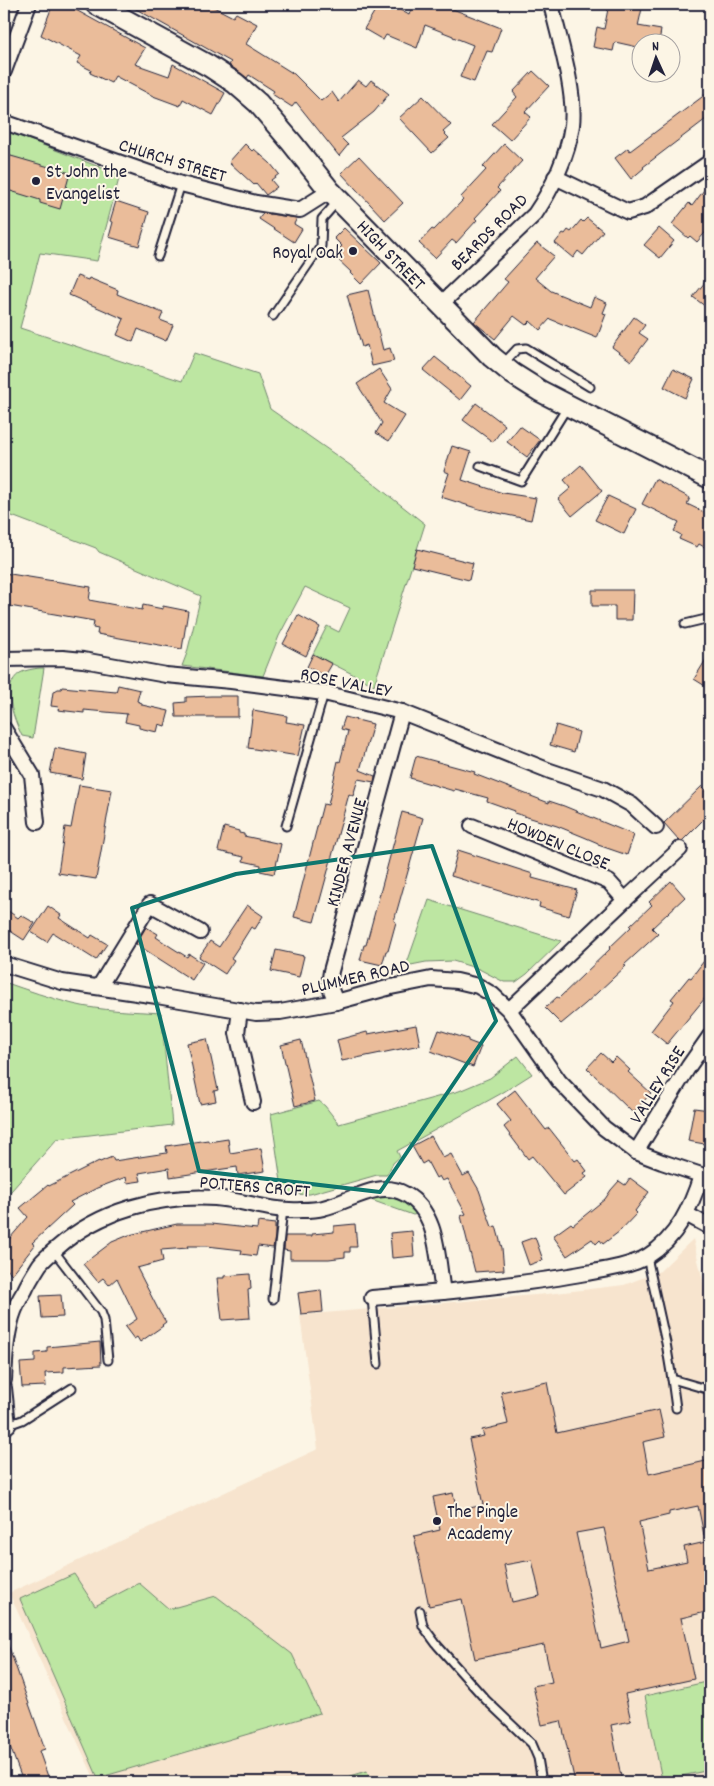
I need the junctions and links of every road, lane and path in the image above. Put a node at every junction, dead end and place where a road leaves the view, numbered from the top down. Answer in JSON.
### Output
{"nodes":[{"id":1,"x":29,"y":4,"type":"edge"},
{"id":2,"x":96,"y":4,"type":"edge"},
{"id":3,"x":551,"y":4,"type":"edge"},
{"id":4,"x":4,"y":71,"type":"edge"},
{"id":5,"x":4,"y":122,"type":"edge"},
{"id":6,"x":710,"y":162,"type":"edge"},
{"id":7,"x":555,"y":177,"type":"junction"},
{"id":8,"x":181,"y":184,"type":"junction"},
{"id":9,"x":334,"y":195,"type":"junction"},
{"id":10,"x":158,"y":256,"type":"dead end"},
{"id":11,"x":440,"y":305,"type":"junction"},
{"id":12,"x":273,"y":316,"type":"dead end"},
{"id":13,"x":502,"y":365,"type":"junction"},
{"id":14,"x":590,"y":387,"type":"dead end"},
{"id":15,"x":568,"y":406,"type":"junction"},
{"id":16,"x":480,"y":466,"type":"dead end"},
{"id":17,"x":710,"y":478,"type":"edge"},
{"id":18,"x":710,"y":618,"type":"edge"},
{"id":19,"x":685,"y":624,"type":"dead end"},
{"id":20,"x":4,"y":659,"type":"edge"},
{"id":21,"x":324,"y":693,"type":"junction"},
{"id":22,"x":402,"y":712,"type":"junction"},
{"id":23,"x":4,"y":729,"type":"edge"},
{"id":24,"x":37,"y":822,"type":"dead end"},
{"id":25,"x":286,"y":826,"type":"dead end"},
{"id":26,"x":472,"y":826,"type":"dead end"},
{"id":27,"x":656,"y":827,"type":"dead end"},
{"id":28,"x":680,"y":849,"type":"dead end"},
{"id":29,"x":625,"y":900,"type":"junction"},
{"id":30,"x":200,"y":932,"type":"dead end"},
{"id":31,"x":4,"y":964,"type":"edge"},
{"id":32,"x":98,"y":987,"type":"junction"},
{"id":33,"x":336,"y":1002,"type":"junction"},
{"id":34,"x":240,"y":1010,"type":"junction"},
{"id":35,"x":509,"y":1010,"type":"junction"},
{"id":36,"x":710,"y":1036,"type":"edge"},
{"id":37,"x":252,"y":1102,"type":"dead end"},
{"id":38,"x":636,"y":1152,"type":"junction"},
{"id":39,"x":706,"y":1177,"type":"edge"},
{"id":40,"x":283,"y":1209,"type":"junction"},
{"id":41,"x":686,"y":1214,"type":"junction"},
{"id":42,"x":710,"y":1227,"type":"edge"},
{"id":43,"x":54,"y":1251,"type":"junction"},
{"id":44,"x":647,"y":1257,"type":"junction"},
{"id":45,"x":443,"y":1292,"type":"junction"},
{"id":46,"x":274,"y":1298,"type":"dead end"},
{"id":47,"x":372,"y":1298,"type":"joint"},
{"id":48,"x":108,"y":1360,"type":"dead end"},
{"id":49,"x":378,"y":1364,"type":"dead end"},
{"id":50,"x":672,"y":1379,"type":"junction"},
{"id":51,"x":4,"y":1380,"type":"edge"},
{"id":52,"x":4,"y":1388,"type":"edge"},
{"id":53,"x":72,"y":1388,"type":"dead end"},
{"id":54,"x":710,"y":1390,"type":"edge"},
{"id":55,"x":676,"y":1408,"type":"dead end"},
{"id":56,"x":8,"y":1425,"type":"joint"},
{"id":57,"x":420,"y":1611,"type":"dead end"},
{"id":58,"x":542,"y":1782,"type":"edge"}],
"edges":[{"from":1,"to":4,"type":"street"},
{"from":2,"to":9,"type":"main road","name":"HIGH STREET"},
{"from":3,"to":7,"type":"street","name":"BEARDS ROAD"},
{"from":5,"to":8,"type":"street","name":"CHURCH STREET"},
{"from":6,"to":7,"type":"street"},
{"from":7,"to":11,"type":"street","name":"BEARDS ROAD"},
{"from":8,"to":9,"type":"street","name":"CHURCH STREET"},
{"from":8,"to":10,"type":"lane"},
{"from":9,"to":11,"type":"main road","name":"HIGH STREET"},
{"from":9,"to":12,"type":"lane"},
{"from":11,"to":13,"type":"main road","name":"HIGH STREET"},
{"from":13,"to":14,"type":"lane"},
{"from":13,"to":15,"type":"main road","name":"HIGH STREET"},
{"from":15,"to":16,"type":"lane"},
{"from":15,"to":17,"type":"main road","name":"HIGH STREET"},
{"from":18,"to":19,"type":"lane"},
{"from":20,"to":21,"type":"street","name":"ROSE VALLEY"},
{"from":21,"to":22,"type":"street","name":"ROSE VALLEY"},
{"from":21,"to":25,"type":"lane"},
{"from":22,"to":27,"type":"street","name":"ROSE VALLEY"},
{"from":22,"to":33,"type":"street","name":"KINDER AVENUE"},
{"from":23,"to":24,"type":"street"},
{"from":26,"to":29,"type":"street","name":"HOWDEN CLOSE"},
{"from":28,"to":29,"type":"street"},
{"from":29,"to":35,"type":"street"},
{"from":30,"to":32,"type":"street"},
{"from":31,"to":32,"type":"street","name":"PLUMMER ROAD"},
{"from":32,"to":34,"type":"street","name":"PLUMMER ROAD"},
{"from":33,"to":34,"type":"street","name":"PLUMMER ROAD"},
{"from":33,"to":35,"type":"street","name":"PLUMMER ROAD"},
{"from":34,"to":37,"type":"street"},
{"from":35,"to":38,"type":"street"},
{"from":36,"to":38,"type":"street","name":"VALLEY RISE"},
{"from":38,"to":39,"type":"street"},
{"from":39,"to":41,"type":"street"},
{"from":40,"to":43,"type":"street","name":"POTTERS CROFT"},
{"from":40,"to":45,"type":"street","name":"POTTERS CROFT"},
{"from":40,"to":46,"type":"lane"},
{"from":41,"to":42,"type":"street"},
{"from":41,"to":44,"type":"street"},
{"from":43,"to":48,"type":"lane"},
{"from":43,"to":51,"type":"street","name":"POTTERS CROFT"},
{"from":44,"to":45,"type":"street"},
{"from":44,"to":50,"type":"lane"},
{"from":45,"to":47,"type":"street"},
{"from":47,"to":49,"type":"lane"},
{"from":50,"to":54,"type":"lane"},
{"from":50,"to":55,"type":"lane"},
{"from":52,"to":56,"type":"street"},
{"from":53,"to":56,"type":"lane"},
{"from":57,"to":58,"type":"lane"}]}
